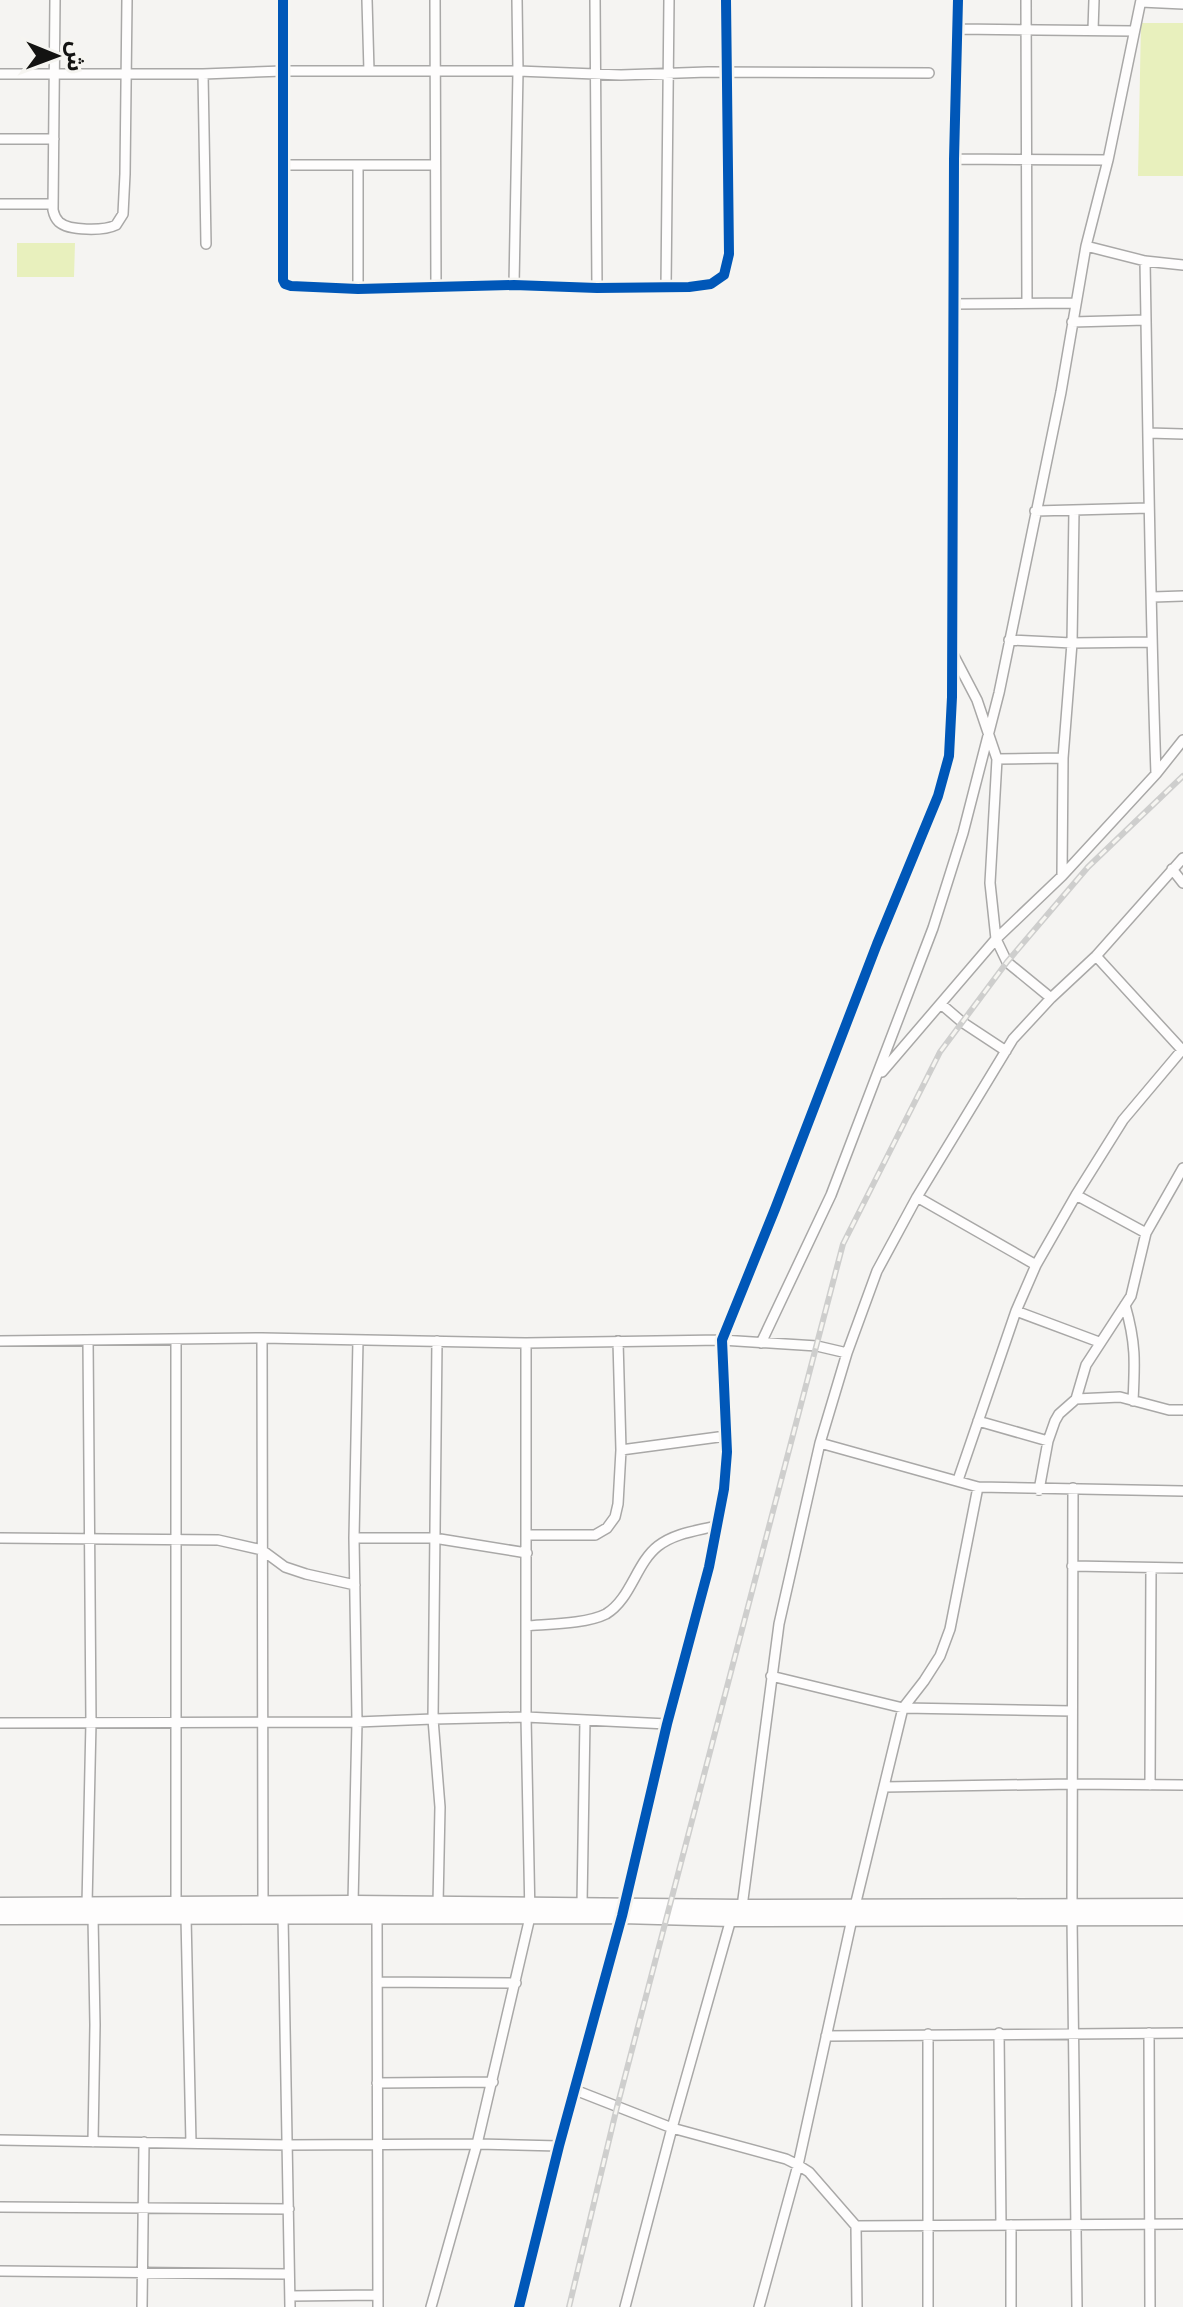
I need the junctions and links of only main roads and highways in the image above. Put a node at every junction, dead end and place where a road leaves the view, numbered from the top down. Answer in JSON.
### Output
{"nodes":[{"id":1,"x":0,"y":1905,"type":"edge"},
{"id":2,"x":1183,"y":1906,"type":"edge"},
{"id":3,"x":530,"y":1910,"type":"junction"},
{"id":4,"x":90,"y":1911,"type":"junction"},
{"id":5,"x":624,"y":1911,"type":"junction"},
{"id":6,"x":854,"y":1912,"type":"junction"},
{"id":7,"x":1072,"y":1912,"type":"junction"},
{"id":8,"x":0,"y":1917,"type":"edge"},
{"id":9,"x":1183,"y":1918,"type":"edge"}],
"edges":[{"from":1,"to":4,"type":"main road"},
{"from":2,"to":7,"type":"main road"},
{"from":3,"to":4,"type":"main road"},
{"from":3,"to":4,"type":"main road"},
{"from":3,"to":5,"type":"main road"},
{"from":3,"to":5,"type":"main road"},
{"from":4,"to":8,"type":"main road"},
{"from":5,"to":6,"type":"main road"},
{"from":5,"to":6,"type":"main road"},
{"from":6,"to":7,"type":"main road"},
{"from":7,"to":9,"type":"main road"}]}
